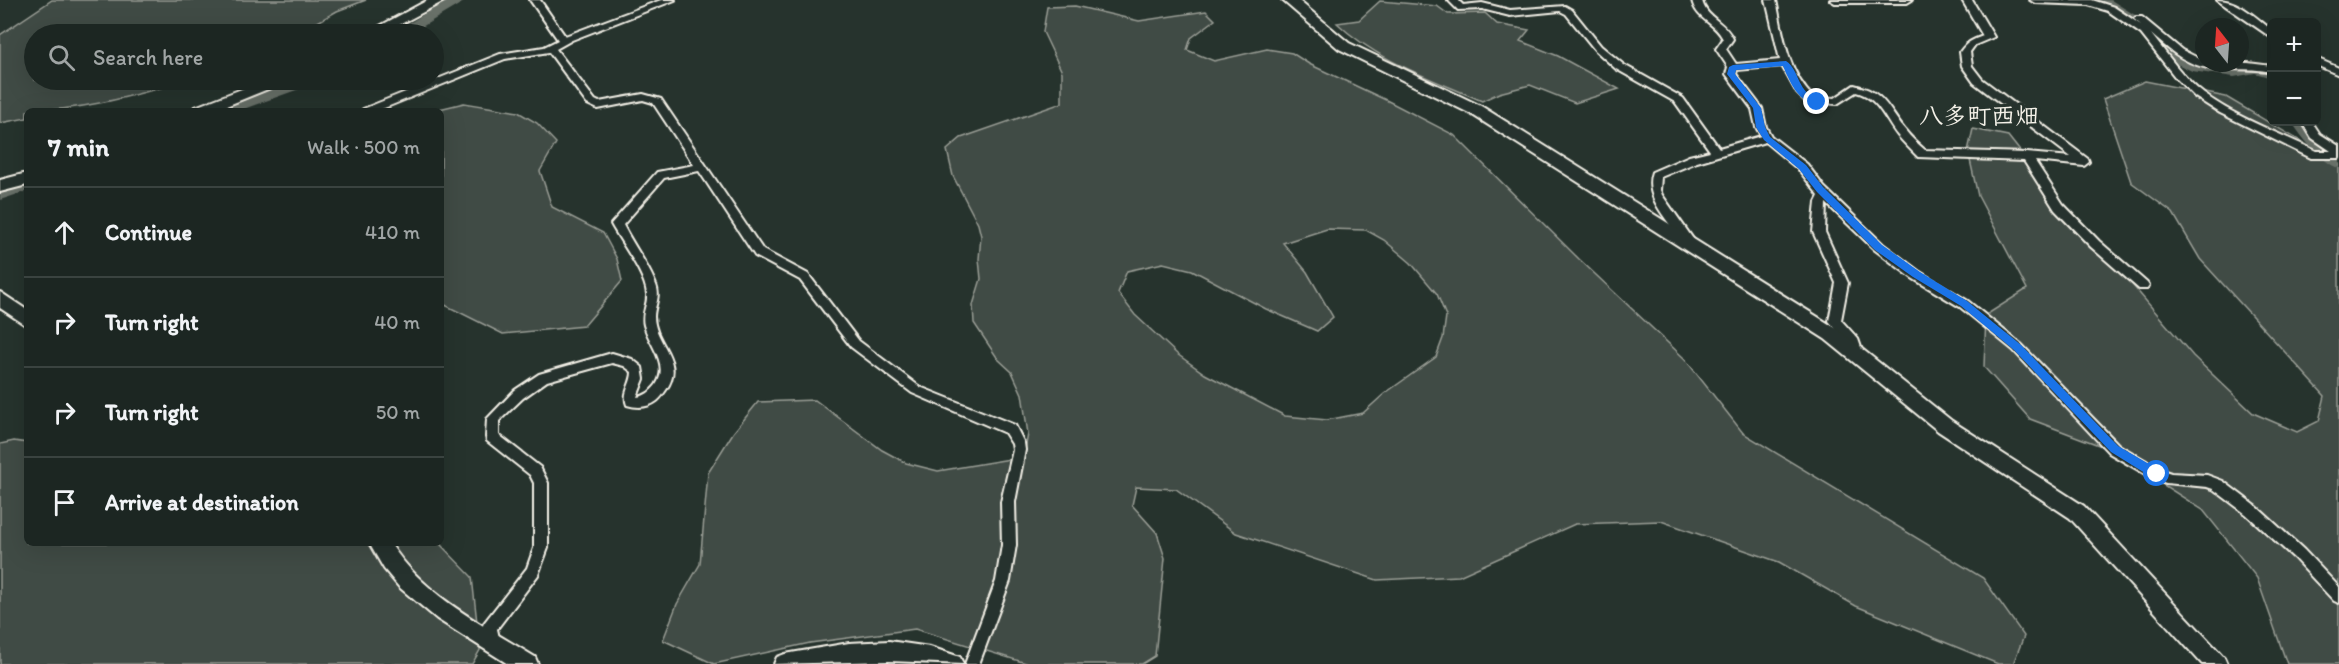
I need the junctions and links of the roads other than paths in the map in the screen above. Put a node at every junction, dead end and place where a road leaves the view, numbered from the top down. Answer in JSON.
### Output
{"nodes":[{"id":1,"x":439,"y":0,"type":"edge"},
{"id":2,"x":535,"y":0,"type":"edge"},
{"id":3,"x":670,"y":0,"type":"edge"},
{"id":4,"x":1291,"y":0,"type":"edge"},
{"id":5,"x":1453,"y":0,"type":"edge"},
{"id":6,"x":1697,"y":0,"type":"edge"},
{"id":7,"x":1771,"y":0,"type":"edge"},
{"id":8,"x":1835,"y":0,"type":"edge"},
{"id":9,"x":1907,"y":0,"type":"edge"},
{"id":10,"x":1967,"y":0,"type":"edge"},
{"id":11,"x":2035,"y":0,"type":"edge"},
{"id":12,"x":2108,"y":0,"type":"edge"},
{"id":13,"x":2222,"y":0,"type":"edge"},
{"id":14,"x":392,"y":24,"type":"edge"},
{"id":15,"x":2267,"y":32,"type":"edge"},
{"id":16,"x":564,"y":41,"type":"junction"},
{"id":17,"x":551,"y":48,"type":"junction"},
{"id":18,"x":1786,"y":63,"type":"junction"},
{"id":19,"x":2321,"y":63,"type":"edge"},
{"id":20,"x":1733,"y":67,"type":"junction"},
{"id":21,"x":2267,"y":68,"type":"edge"},
{"id":22,"x":2339,"y":72,"type":"edge"},
{"id":23,"x":444,"y":80,"type":"edge"},
{"id":24,"x":253,"y":90,"type":"edge"},
{"id":25,"x":419,"y":90,"type":"edge"},
{"id":26,"x":208,"y":108,"type":"edge"},
{"id":27,"x":374,"y":108,"type":"edge"},
{"id":28,"x":2310,"y":126,"type":"edge"},
{"id":29,"x":1767,"y":138,"type":"junction"},
{"id":30,"x":1717,"y":153,"type":"junction"},
{"id":31,"x":2339,"y":153,"type":"edge"},
{"id":32,"x":2027,"y":158,"type":"junction"},
{"id":33,"x":702,"y":167,"type":"junction"},
{"id":34,"x":24,"y":179,"type":"edge"},
{"id":35,"x":0,"y":186,"type":"edge"},
{"id":36,"x":1825,"y":195,"type":"junction"},
{"id":37,"x":1692,"y":246,"type":"junction"},
{"id":38,"x":2143,"y":286,"type":"dead end"},
{"id":39,"x":0,"y":299,"type":"edge"},
{"id":40,"x":24,"y":317,"type":"edge"},
{"id":41,"x":1858,"y":356,"type":"junction"},
{"id":42,"x":381,"y":546,"type":"edge"},
{"id":43,"x":2339,"y":597,"type":"edge"},
{"id":44,"x":494,"y":642,"type":"junction"},
{"id":45,"x":527,"y":664,"type":"edge"},
{"id":46,"x":785,"y":664,"type":"edge"},
{"id":47,"x":952,"y":664,"type":"edge"},
{"id":48,"x":972,"y":664,"type":"edge"},
{"id":49,"x":2216,"y":664,"type":"edge"}],
"edges":[{"from":1,"to":14,"type":"street"},
{"from":2,"to":16,"type":"street"},
{"from":3,"to":16,"type":"street"},
{"from":4,"to":37,"type":"street"},
{"from":5,"to":30,"type":"street"},
{"from":6,"to":20,"type":"street"},
{"from":7,"to":18,"type":"street"},
{"from":8,"to":9,"type":"street"},
{"from":10,"to":32,"type":"street"},
{"from":11,"to":31,"type":"street"},
{"from":12,"to":21,"type":"street"},
{"from":13,"to":15,"type":"street"},
{"from":16,"to":17,"type":"street"},
{"from":17,"to":23,"type":"street"},
{"from":17,"to":33,"type":"street"},
{"from":18,"to":20,"type":"street"},
{"from":18,"to":32,"type":"street"},
{"from":19,"to":22,"type":"street"},
{"from":20,"to":29,"type":"street"},
{"from":24,"to":26,"type":"street"},
{"from":25,"to":27,"type":"street"},
{"from":28,"to":31,"type":"street"},
{"from":29,"to":30,"type":"street"},
{"from":29,"to":36,"type":"street"},
{"from":30,"to":37,"type":"street"},
{"from":32,"to":38,"type":"street"},
{"from":33,"to":44,"type":"street"},
{"from":33,"to":48,"type":"street"},
{"from":34,"to":35,"type":"street"},
{"from":36,"to":41,"type":"street"},
{"from":36,"to":43,"type":"street"},
{"from":37,"to":41,"type":"street"},
{"from":39,"to":40,"type":"street"},
{"from":41,"to":49,"type":"street"},
{"from":42,"to":44,"type":"street"},
{"from":44,"to":45,"type":"street"},
{"from":46,"to":47,"type":"street"}]}
